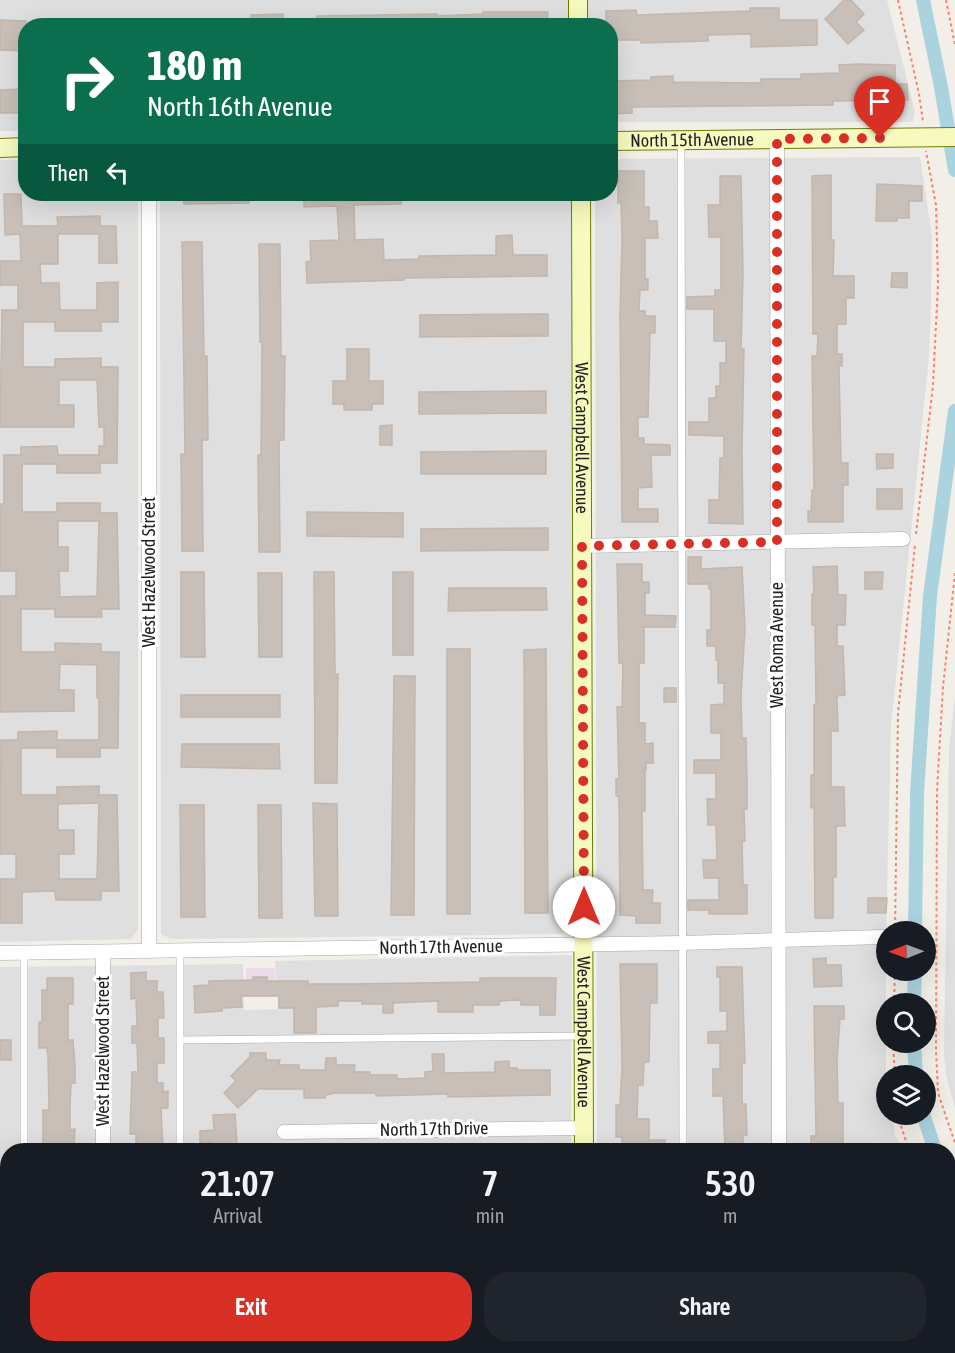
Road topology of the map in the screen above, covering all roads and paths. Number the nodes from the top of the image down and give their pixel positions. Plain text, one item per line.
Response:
1 (578, 0) edge
2 (898, 0) edge
3 (946, 0) edge
4 (579, 18) edge
5 (955, 45) edge
6 (922, 119) dead end
7 (955, 138) edge
8 (777, 139) junction
9 (681, 140) junction
10 (618, 141) edge
11 (18, 147) edge
12 (0, 148) edge
13 (149, 201) edge
14 (580, 201) edge
15 (903, 539) dead end
16 (777, 542) junction
17 (682, 544) junction
18 (582, 546) junction
19 (955, 573) edge
20 (876, 937) edge
21 (779, 940) junction
22 (683, 943) junction
23 (584, 945) junction
24 (149, 951) junction
25 (180, 951) junction
26 (103, 952) junction
27 (0, 953) edge
28 (24, 953) junction
29 (584, 1036) junction
30 (181, 1040) junction
31 (901, 1125) edge
32 (584, 1128) junction
33 (284, 1132) dead end
34 (24, 1143) edge
35 (103, 1143) edge
36 (180, 1143) edge
37 (584, 1143) edge
38 (683, 1143) edge
39 (779, 1143) edge
40 (907, 1143) edge
41 (955, 1143) edge

1 - 4 street
2 - 6 path
3 - 5 path
7 - 8 street, North 15th Avenue
8 - 9 street, North 15th Avenue
8 - 16 street, West Roma Avenue
9 - 10 street, North 15th Avenue
9 - 17 lane
11 - 12 street
13 - 24 street, West Hazelwood Street
14 - 18 street, West Campbell Avenue
15 - 16 street
16 - 17 street
16 - 21 street, West Roma Avenue
17 - 18 street
17 - 22 lane
18 - 23 street, West Campbell Avenue
19 - 41 path
20 - 21 street, North 17th Avenue
21 - 22 street, North 17th Avenue
21 - 39 street, West Roma Avenue
22 - 23 street, North 17th Avenue
22 - 38 lane
23 - 25 street, North 17th Avenue
23 - 29 street, West Campbell Avenue
24 - 25 street, North 17th Avenue
24 - 26 street, North 17th Avenue
25 - 30 lane
26 - 28 street, North 17th Avenue
26 - 35 street, West Hazelwood Street
27 - 28 street, North 17th Avenue
28 - 34 lane
29 - 30 lane
29 - 32 street, West Campbell Avenue
30 - 36 lane
31 - 40 path
32 - 33 street, North 17th Drive
32 - 37 street, West Campbell Avenue

